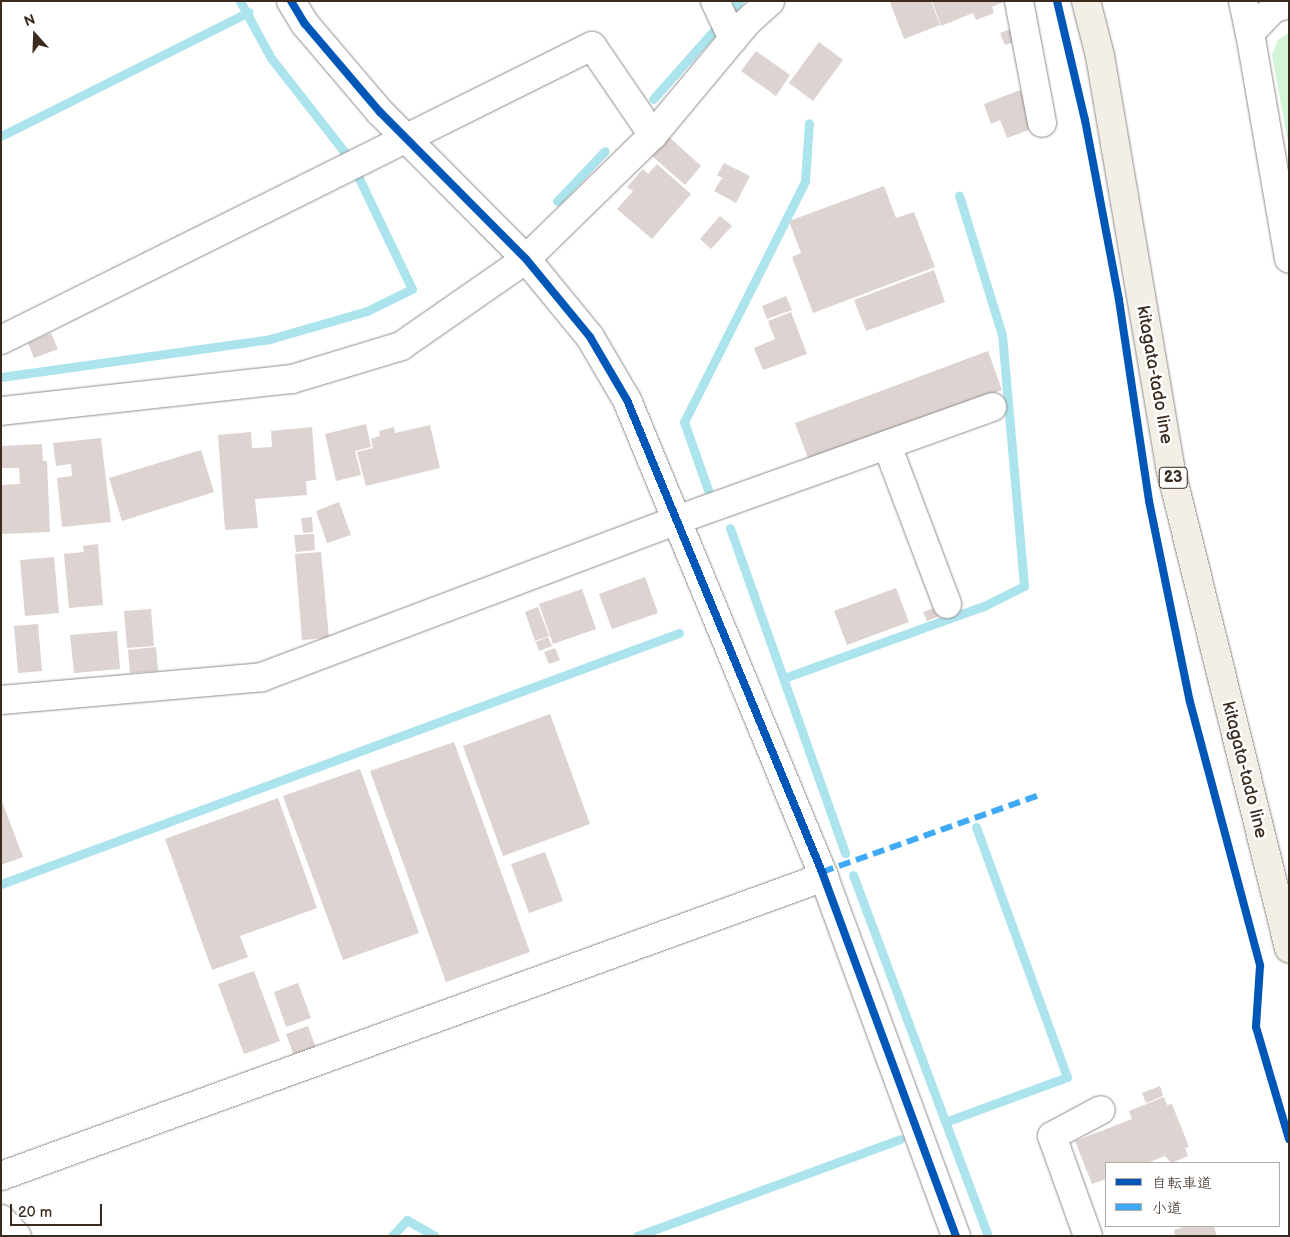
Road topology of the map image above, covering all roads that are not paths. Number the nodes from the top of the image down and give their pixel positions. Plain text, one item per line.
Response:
1 (292, 1) edge
2 (715, 1) edge
3 (770, 1) edge
4 (1018, 1) edge
5 (1086, 1) edge
6 (1243, 1) edge
7 (1289, 4) edge
8 (1250, 33) junction
9 (733, 38) junction
10 (1042, 123) dead end
11 (652, 136) junction
12 (405, 137) junction
13 (526, 259) junction
14 (1289, 259) edge
15 (1, 340) edge
16 (992, 407) dead end
17 (1, 411) edge
18 (887, 445) junction
19 (674, 522) junction
20 (947, 604) dead end
21 (1, 700) edge
22 (824, 877) junction
23 (1288, 949) edge
24 (1101, 1110) dead end
25 (1, 1176) edge
26 (1, 1219) edge
27 (17, 1236) edge
28 (956, 1236) edge
29 (1088, 1236) edge

1 - 12 street
2 - 9 street
3 - 9 street
4 - 10 street
5 - 23 main road, kitagata-tado line / 23
6 - 8 street
7 - 8 street
8 - 14 street
9 - 11 street
11 - 12 street
11 - 13 street
12 - 13 street
12 - 15 street
13 - 17 street
13 - 19 street
16 - 18 street
18 - 19 street
18 - 20 street
19 - 21 street
19 - 22 street
22 - 25 street
22 - 28 street
24 - 29 street
26 - 27 street

